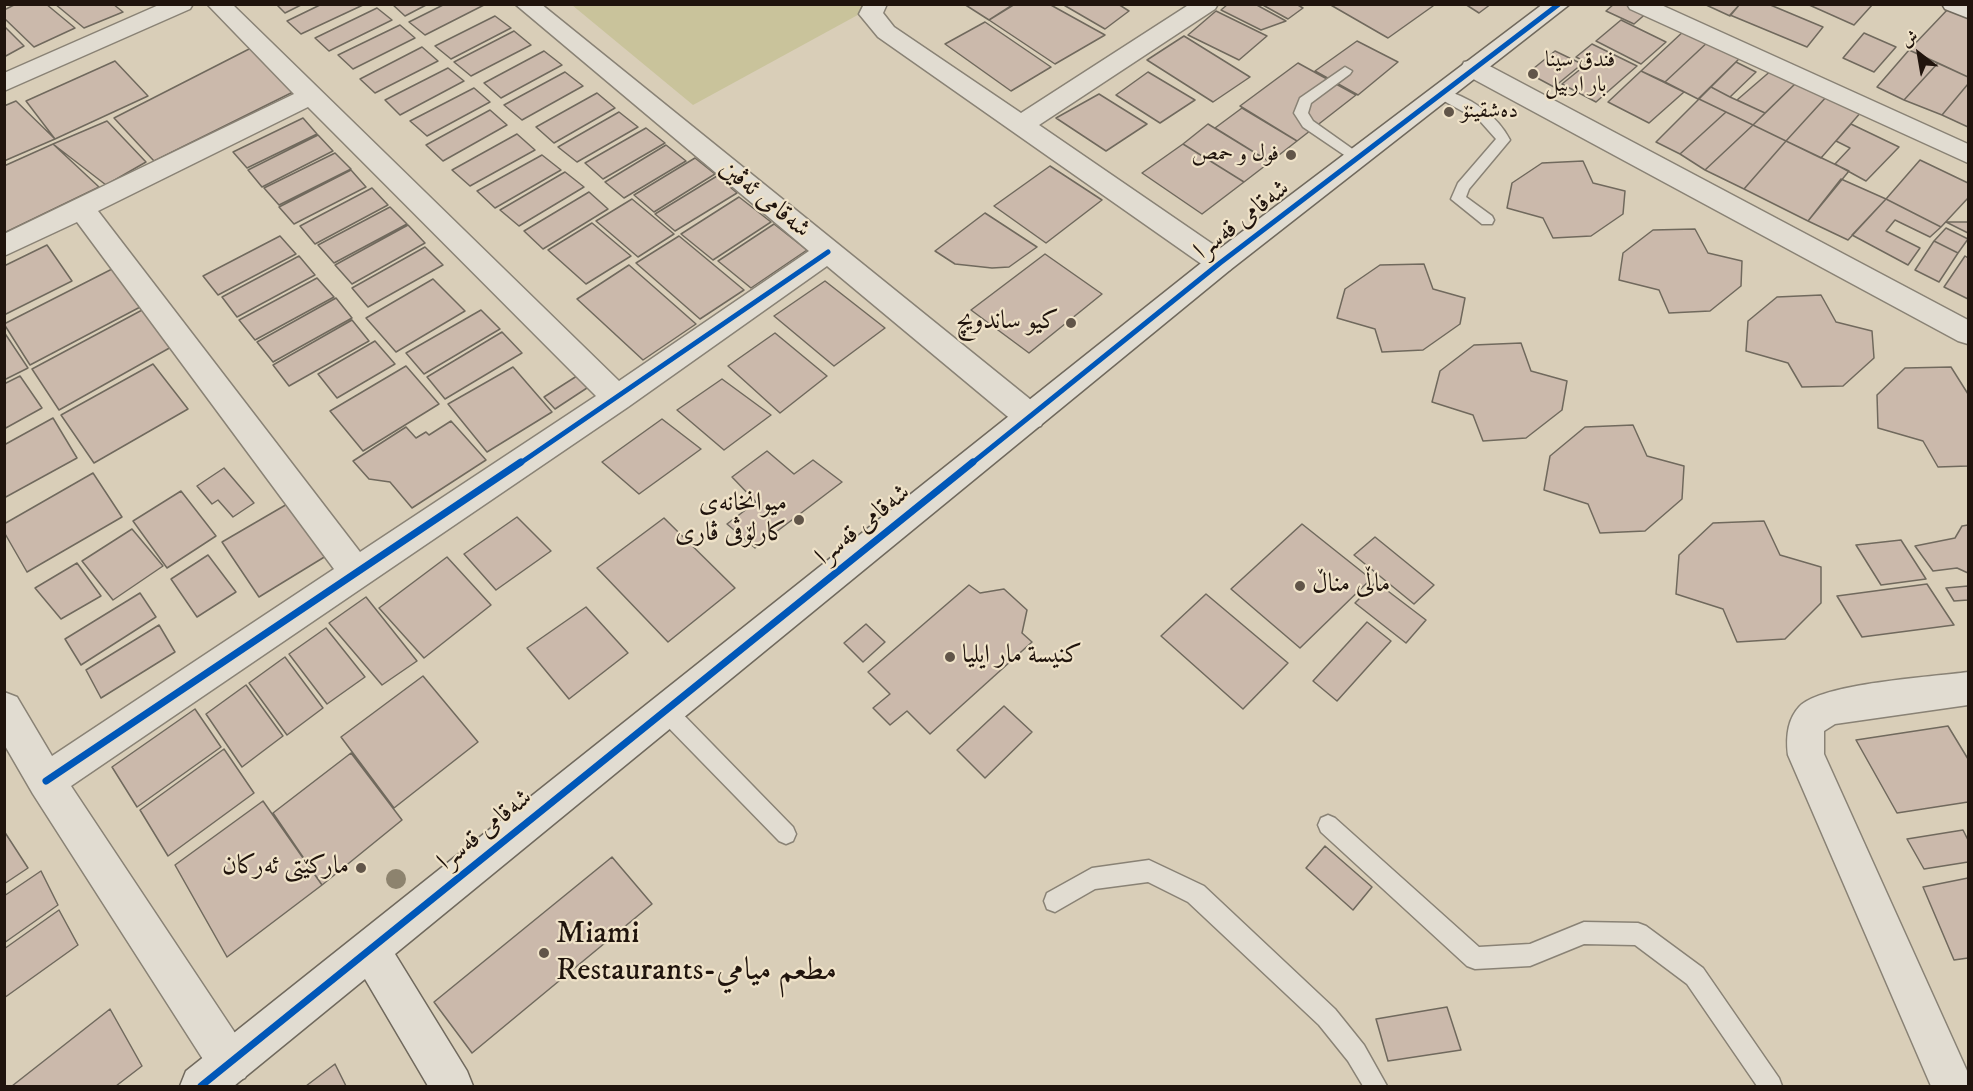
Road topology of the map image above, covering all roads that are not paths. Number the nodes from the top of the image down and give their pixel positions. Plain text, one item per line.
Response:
1 (182, 4) edge
2 (218, 4) edge
3 (526, 4) edge
4 (876, 4) edge
5 (1207, 4) edge
6 (1559, 4) edge
7 (1638, 4) edge
8 (1953, 4) edge
9 (1968, 11) edge
10 (1473, 68) junction
11 (1345, 71) dead end
12 (4, 83) edge
13 (1440, 93) junction
14 (310, 96) junction
15 (1021, 125) junction
16 (1968, 154) edge
17 (1356, 158) junction
18 (81, 208) junction
19 (1487, 220) dead end
20 (4, 246) edge
21 (828, 252) junction
22 (1220, 263) junction
23 (1968, 333) edge
24 (617, 398) junction
25 (1030, 417) junction
26 (356, 573) junction
27 (1968, 689) edge
28 (4, 709) edge
29 (666, 711) junction
30 (46, 781) junction
31 (1328, 825) dead end
32 (786, 834) dead end
33 (1055, 901) dead end
34 (370, 950) junction
35 (215, 1075) edge
36 (1948, 1083) edge
37 (452, 1086) edge
38 (1377, 1086) edge
39 (1771, 1086) edge

1 - 12 street
2 - 14 street
3 - 21 street, شەقامی ئەڤین
4 - 15 street
5 - 15 street
6 - 10 street, شەقامی قەسرا
7 - 16 street
8 - 9 street
10 - 13 street, شەقامی قەسرا
10 - 23 street
11 - 17 lane
13 - 17 street, شەقامی قەسرا
13 - 19 lane
14 - 18 street
14 - 24 street
15 - 22 street
17 - 22 street, شەقامی قەسرا
18 - 20 street
18 - 26 street
21 - 24 street
21 - 25 street, شەقامی ئەڤین
22 - 25 street, شەقامی قەسرا
24 - 26 street
25 - 29 street, شەقامی قەسرا
26 - 30 street
27 - 36 street
28 - 30 street
29 - 32 lane
29 - 34 street, شەقامی قەسرا
30 - 35 street
31 - 39 lane
33 - 38 lane
34 - 35 street, شەقامی قەسرا
34 - 37 street

